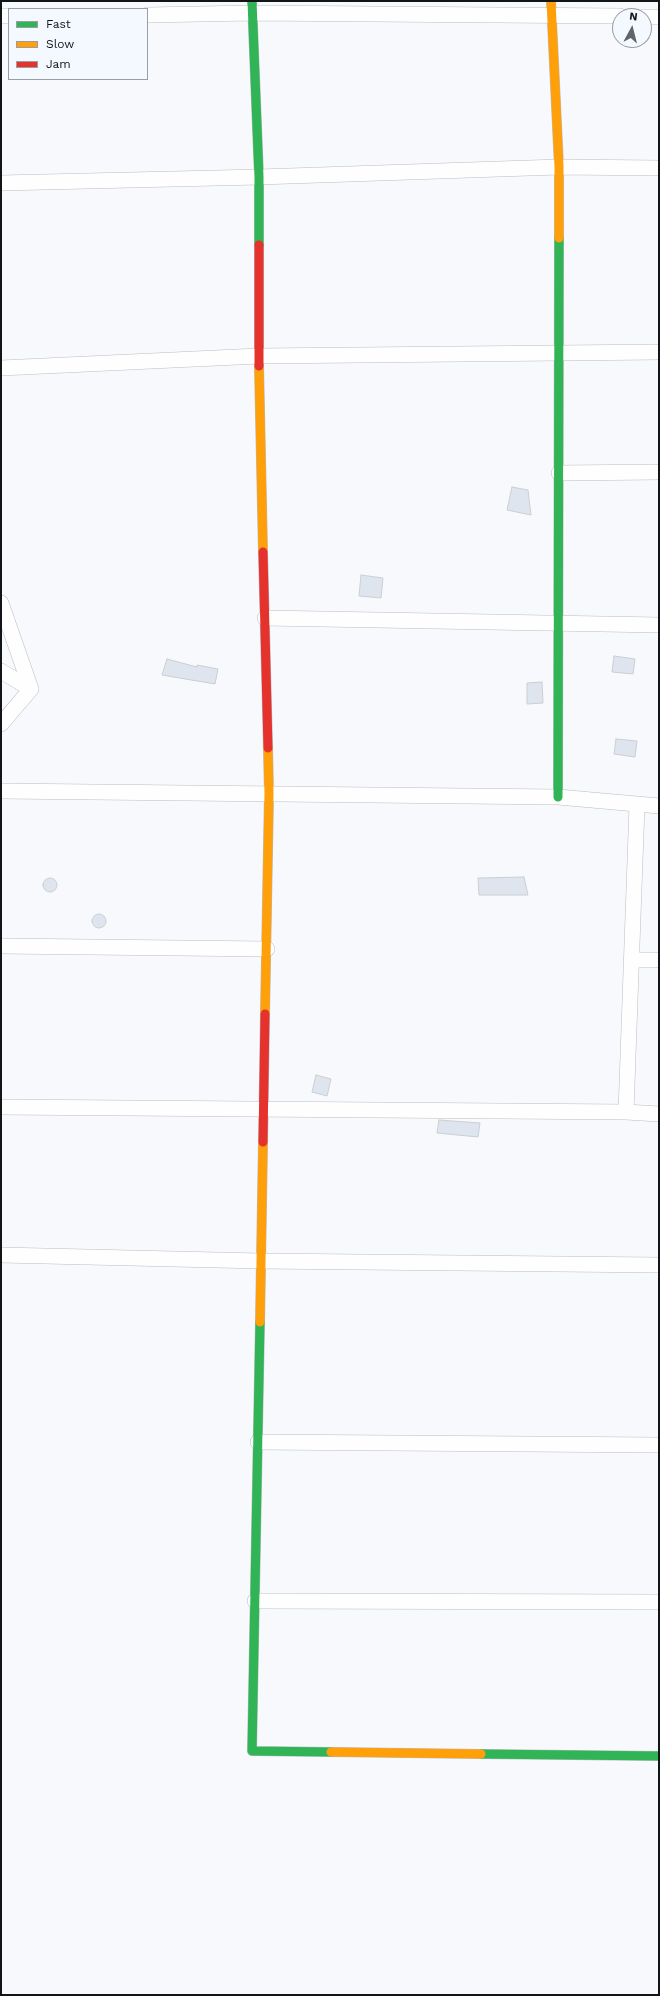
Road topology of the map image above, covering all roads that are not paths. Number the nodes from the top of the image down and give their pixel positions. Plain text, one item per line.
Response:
1 (252, 7) edge
2 (552, 8) edge
3 (148, 14) edge
4 (612, 15) edge
5 (559, 167) junction
6 (659, 168) edge
7 (260, 177) junction
8 (1, 183) edge
9 (559, 352) junction
10 (659, 352) edge
11 (260, 356) junction
12 (1, 368) edge
13 (659, 472) edge
14 (559, 473) junction
15 (1, 603) edge
16 (265, 618) junction
17 (557, 623) junction
18 (659, 625) edge
19 (1, 671) edge
20 (31, 689) junction
21 (1, 724) edge
22 (1, 791) edge
23 (269, 794) junction
24 (558, 797) junction
25 (637, 805) junction
26 (659, 806) edge
27 (1, 946) edge
28 (266, 949) junction
29 (631, 960) junction
30 (659, 960) edge
31 (1, 1107) edge
32 (264, 1109) junction
33 (626, 1112) junction
34 (659, 1114) edge
35 (1, 1256) edge
36 (261, 1261) junction
37 (659, 1265) edge
38 (258, 1442) junction
39 (659, 1445) edge
40 (255, 1601) junction
41 (659, 1602) edge
42 (659, 1756) edge

1 - 2 street
1 - 3 street
1 - 7 street
2 - 4 street
2 - 5 street
5 - 6 street
5 - 7 street
5 - 9 street
7 - 8 street
7 - 11 street
9 - 10 street
9 - 11 street
9 - 14 street
11 - 12 street
11 - 16 street
13 - 14 street
14 - 17 street
15 - 20 street
16 - 17 street
16 - 23 street
17 - 18 street
17 - 24 street
19 - 20 street
20 - 21 street
22 - 23 street
23 - 24 street
23 - 28 street
24 - 25 street
25 - 26 street
25 - 29 street
27 - 28 street
28 - 32 street
29 - 30 street
29 - 33 street
31 - 32 street
32 - 33 street
32 - 36 street
33 - 34 street
35 - 36 street
36 - 37 street
36 - 38 street
38 - 39 street
38 - 40 street
40 - 41 street
40 - 42 street

